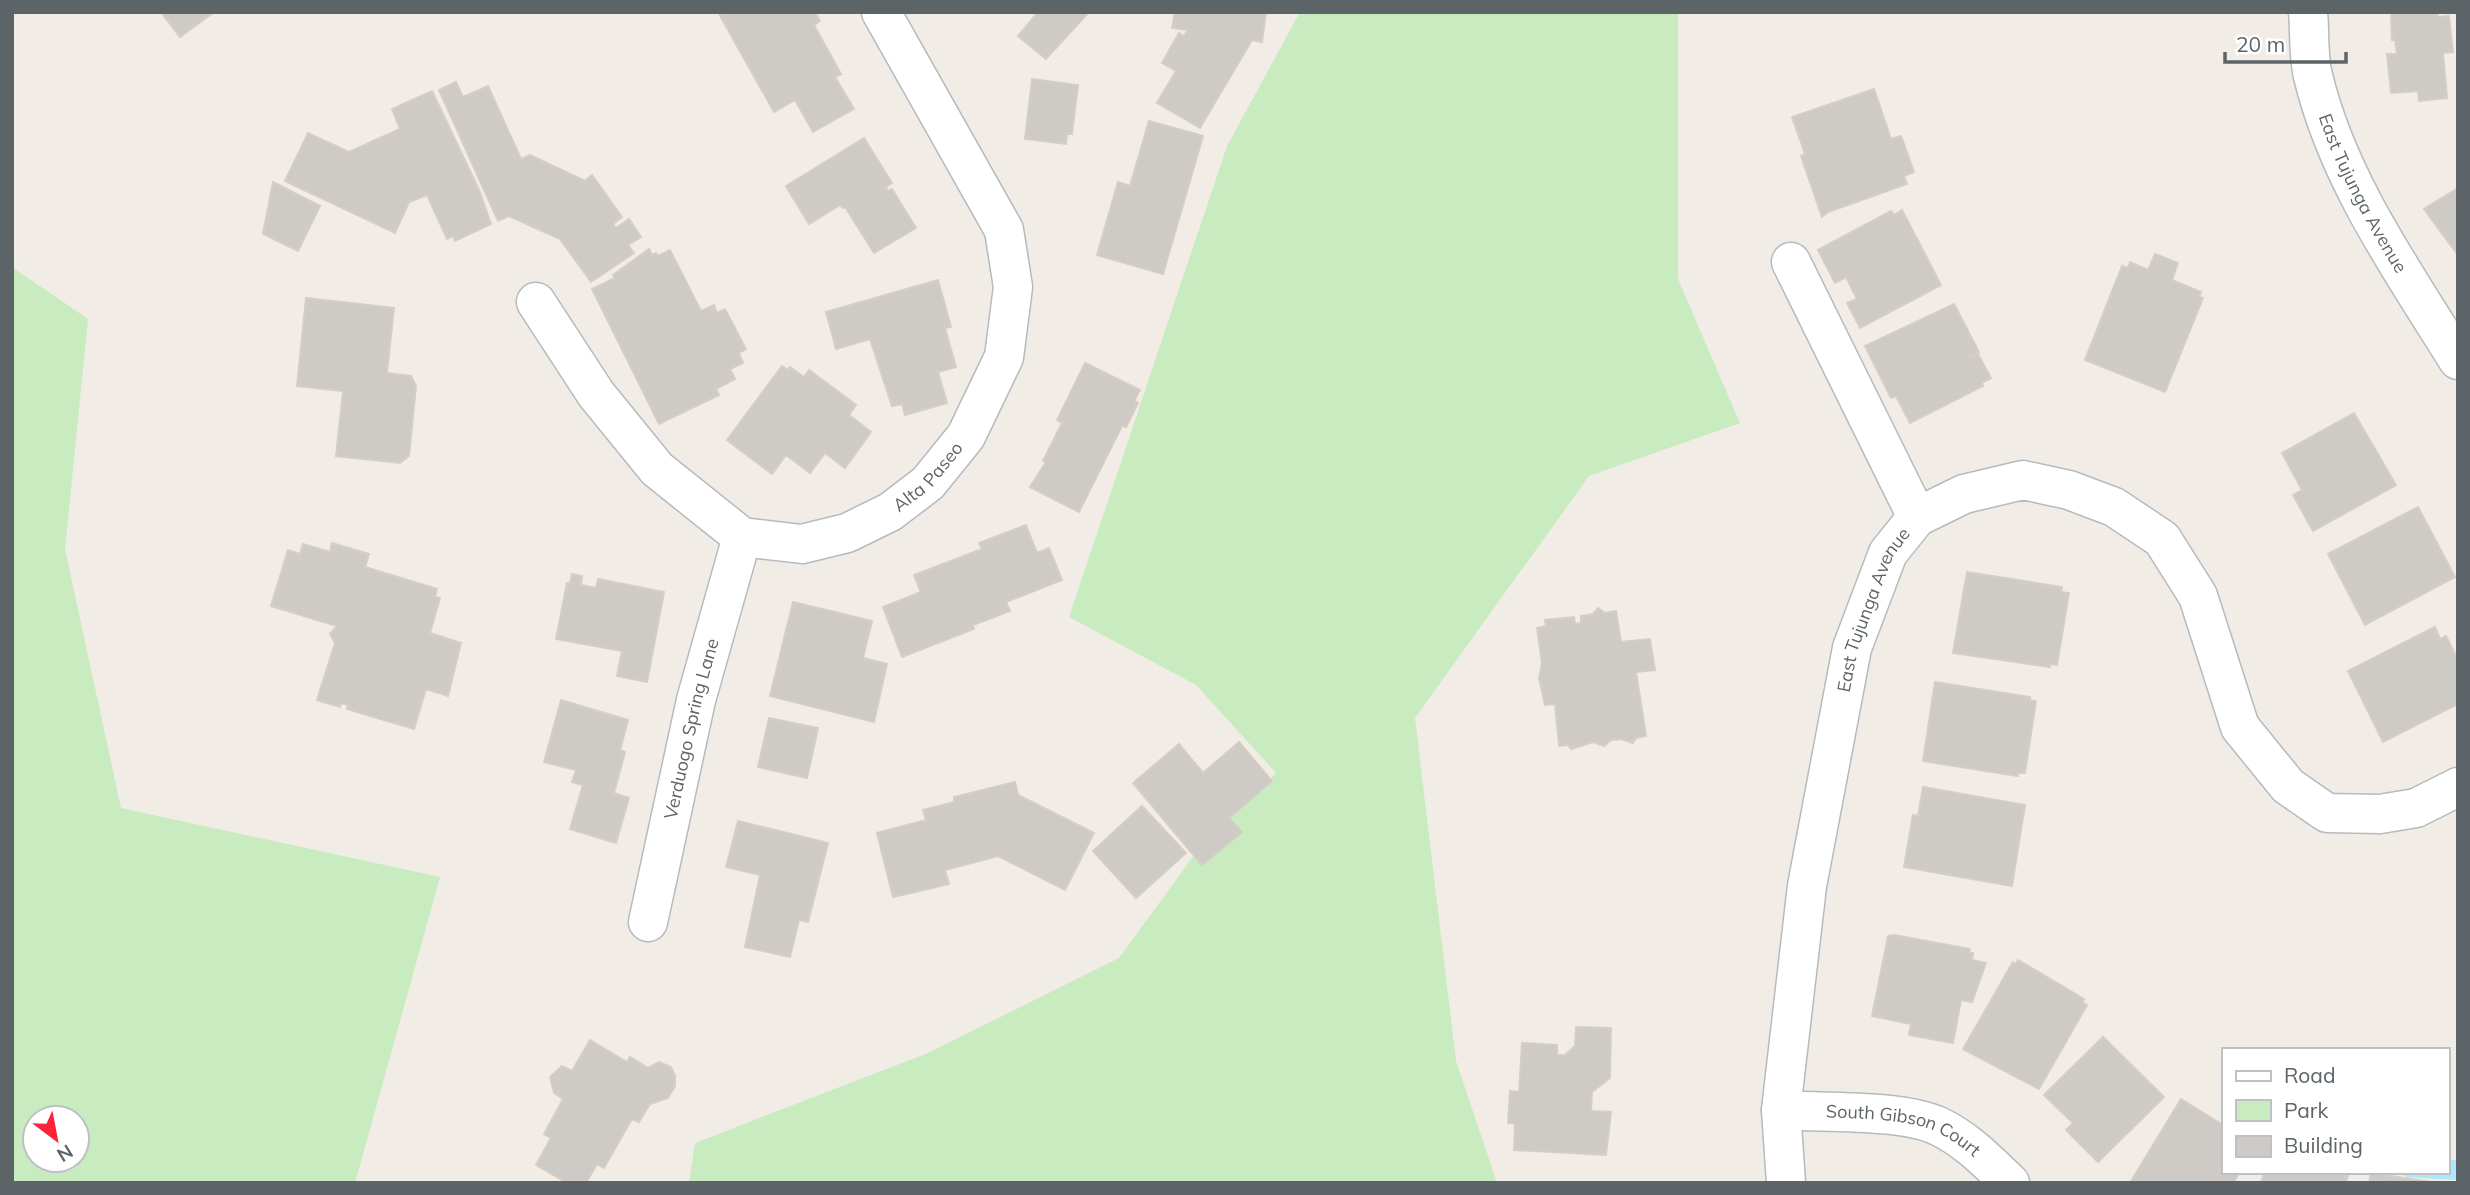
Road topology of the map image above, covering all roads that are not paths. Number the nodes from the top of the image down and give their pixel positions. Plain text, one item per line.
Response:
1 (881, 12) edge
2 (2308, 12) edge
3 (1790, 262) dead end
4 (536, 302) dead end
5 (2458, 360) edge
6 (1917, 517) junction
7 (742, 537) junction
8 (2458, 787) edge
9 (648, 922) dead end
10 (1781, 1110) junction
11 (1786, 1183) edge
12 (2010, 1183) edge

1 - 7 street, Alta Paseo
2 - 5 street, East Tujunga Avenue
3 - 6 street
4 - 7 street
6 - 8 street, East Tujunga Avenue
6 - 10 street, East Tujunga Avenue
7 - 9 street, Verduogo Spring Lane
10 - 11 street, East Tujunga Avenue
10 - 12 street, South Gibson Court

